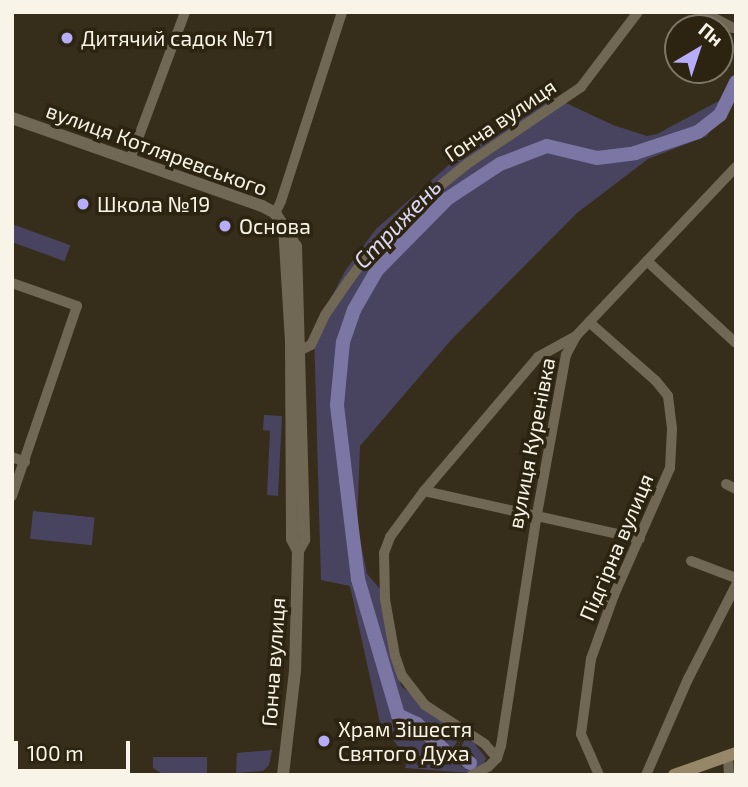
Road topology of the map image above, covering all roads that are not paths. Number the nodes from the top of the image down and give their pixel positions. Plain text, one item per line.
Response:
1 (185, 12) edge
2 (342, 12) edge
3 (638, 12) edge
4 (12, 118) edge
5 (130, 160) junction
6 (736, 167) edge
7 (275, 213) junction
8 (284, 225) junction
9 (647, 261) junction
10 (12, 283) edge
11 (589, 322) junction
12 (576, 336) junction
13 (736, 343) edge
14 (301, 350) junction
15 (12, 457) edge
16 (25, 462) junction
17 (424, 491) junction
18 (12, 496) edge
19 (537, 514) junction
20 (640, 538) junction
21 (298, 551) junction
22 (691, 561) dead end
23 (736, 578) edge
24 (736, 584) edge
25 (732, 755) edge
26 (497, 758) junction
27 (283, 775) edge
28 (472, 775) edge
29 (599, 775) edge
30 (646, 775) edge
31 (674, 775) edge
32 (729, 775) edge

1 - 5 street
2 - 7 street
3 - 14 street, Гонча вулиця
4 - 5 street, вулиця Котляревського
5 - 7 street, вулиця Котляревського
6 - 9 street, вулиця Куренівка
7 - 8 street, вулиця Котляревського
8 - 14 street, Гонча вулиця
8 - 21 street, Гонча вулиця
9 - 11 street, вулиця Куренівка
9 - 13 street
10 - 16 street
11 - 12 street, вулиця Куренівка
11 - 20 street, Підгірна вулиця
12 - 17 street
12 - 19 street, вулиця Куренівка
14 - 21 street, Гонча вулиця
15 - 16 street
16 - 18 street
17 - 19 street
17 - 26 street
19 - 20 street
19 - 26 street, вулиця Куренівка
20 - 29 street, Підгірна вулиця
21 - 27 street, Гонча вулиця
22 - 23 street
24 - 30 street
25 - 31 main road
25 - 32 street
26 - 28 street

